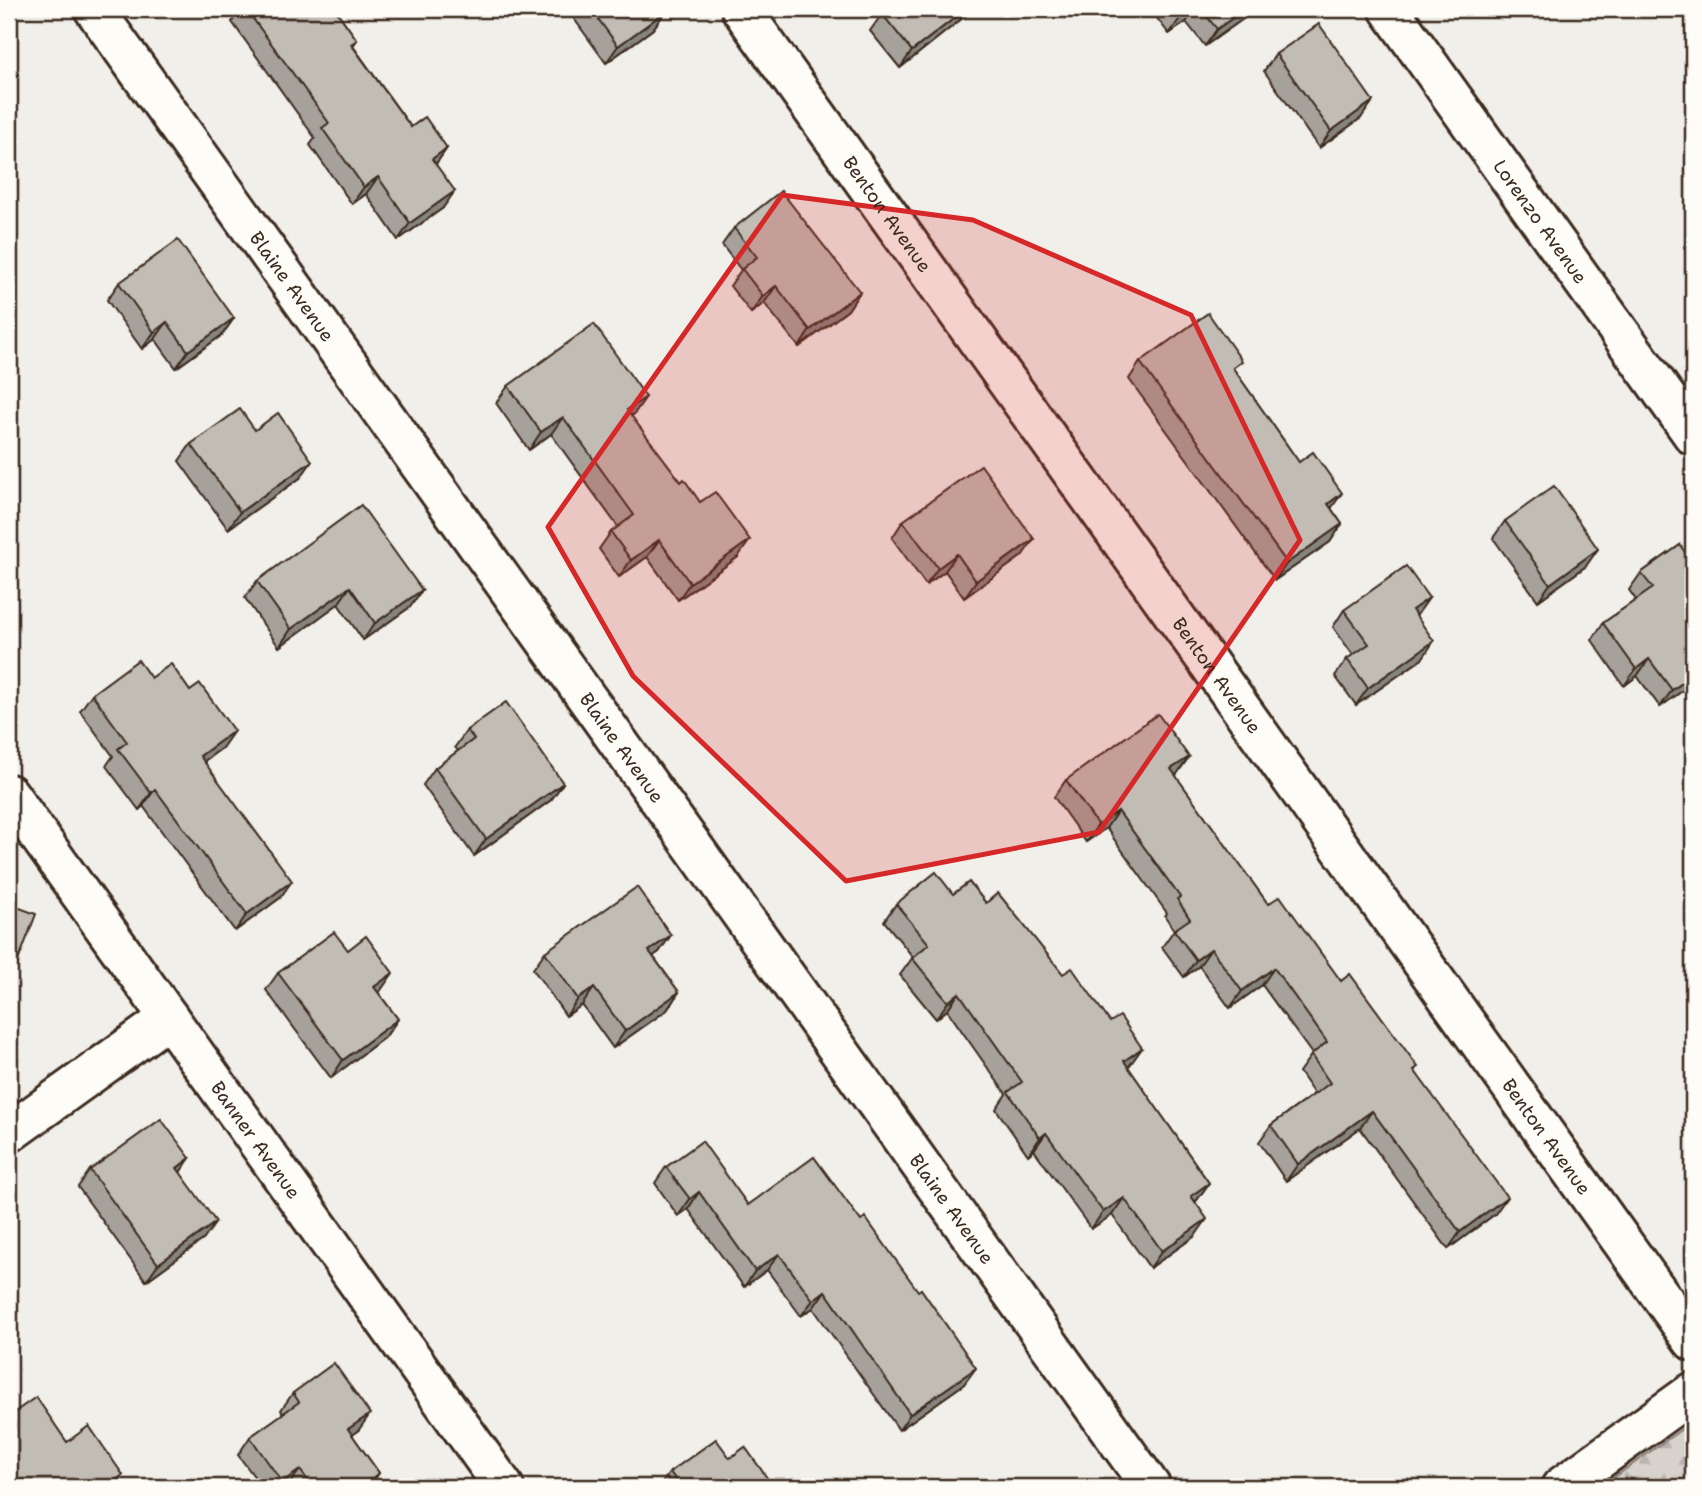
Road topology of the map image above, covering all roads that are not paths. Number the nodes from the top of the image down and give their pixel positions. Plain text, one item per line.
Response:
1 (94, 9) edge
2 (741, 9) edge
3 (1389, 9) edge
4 (1693, 433) edge
5 (9, 794) edge
6 (169, 1018) junction
7 (9, 1133) edge
8 (1693, 1341) edge
9 (1693, 1392) edge
10 (504, 1487) edge
11 (1151, 1487) edge
12 (1560, 1487) edge

1 - 11 street, Blaine Avenue
2 - 8 street, Benton Avenue
3 - 4 street, Lorenzo Avenue
5 - 6 street, Banner Avenue
6 - 7 street
6 - 10 street, Banner Avenue
9 - 12 street

